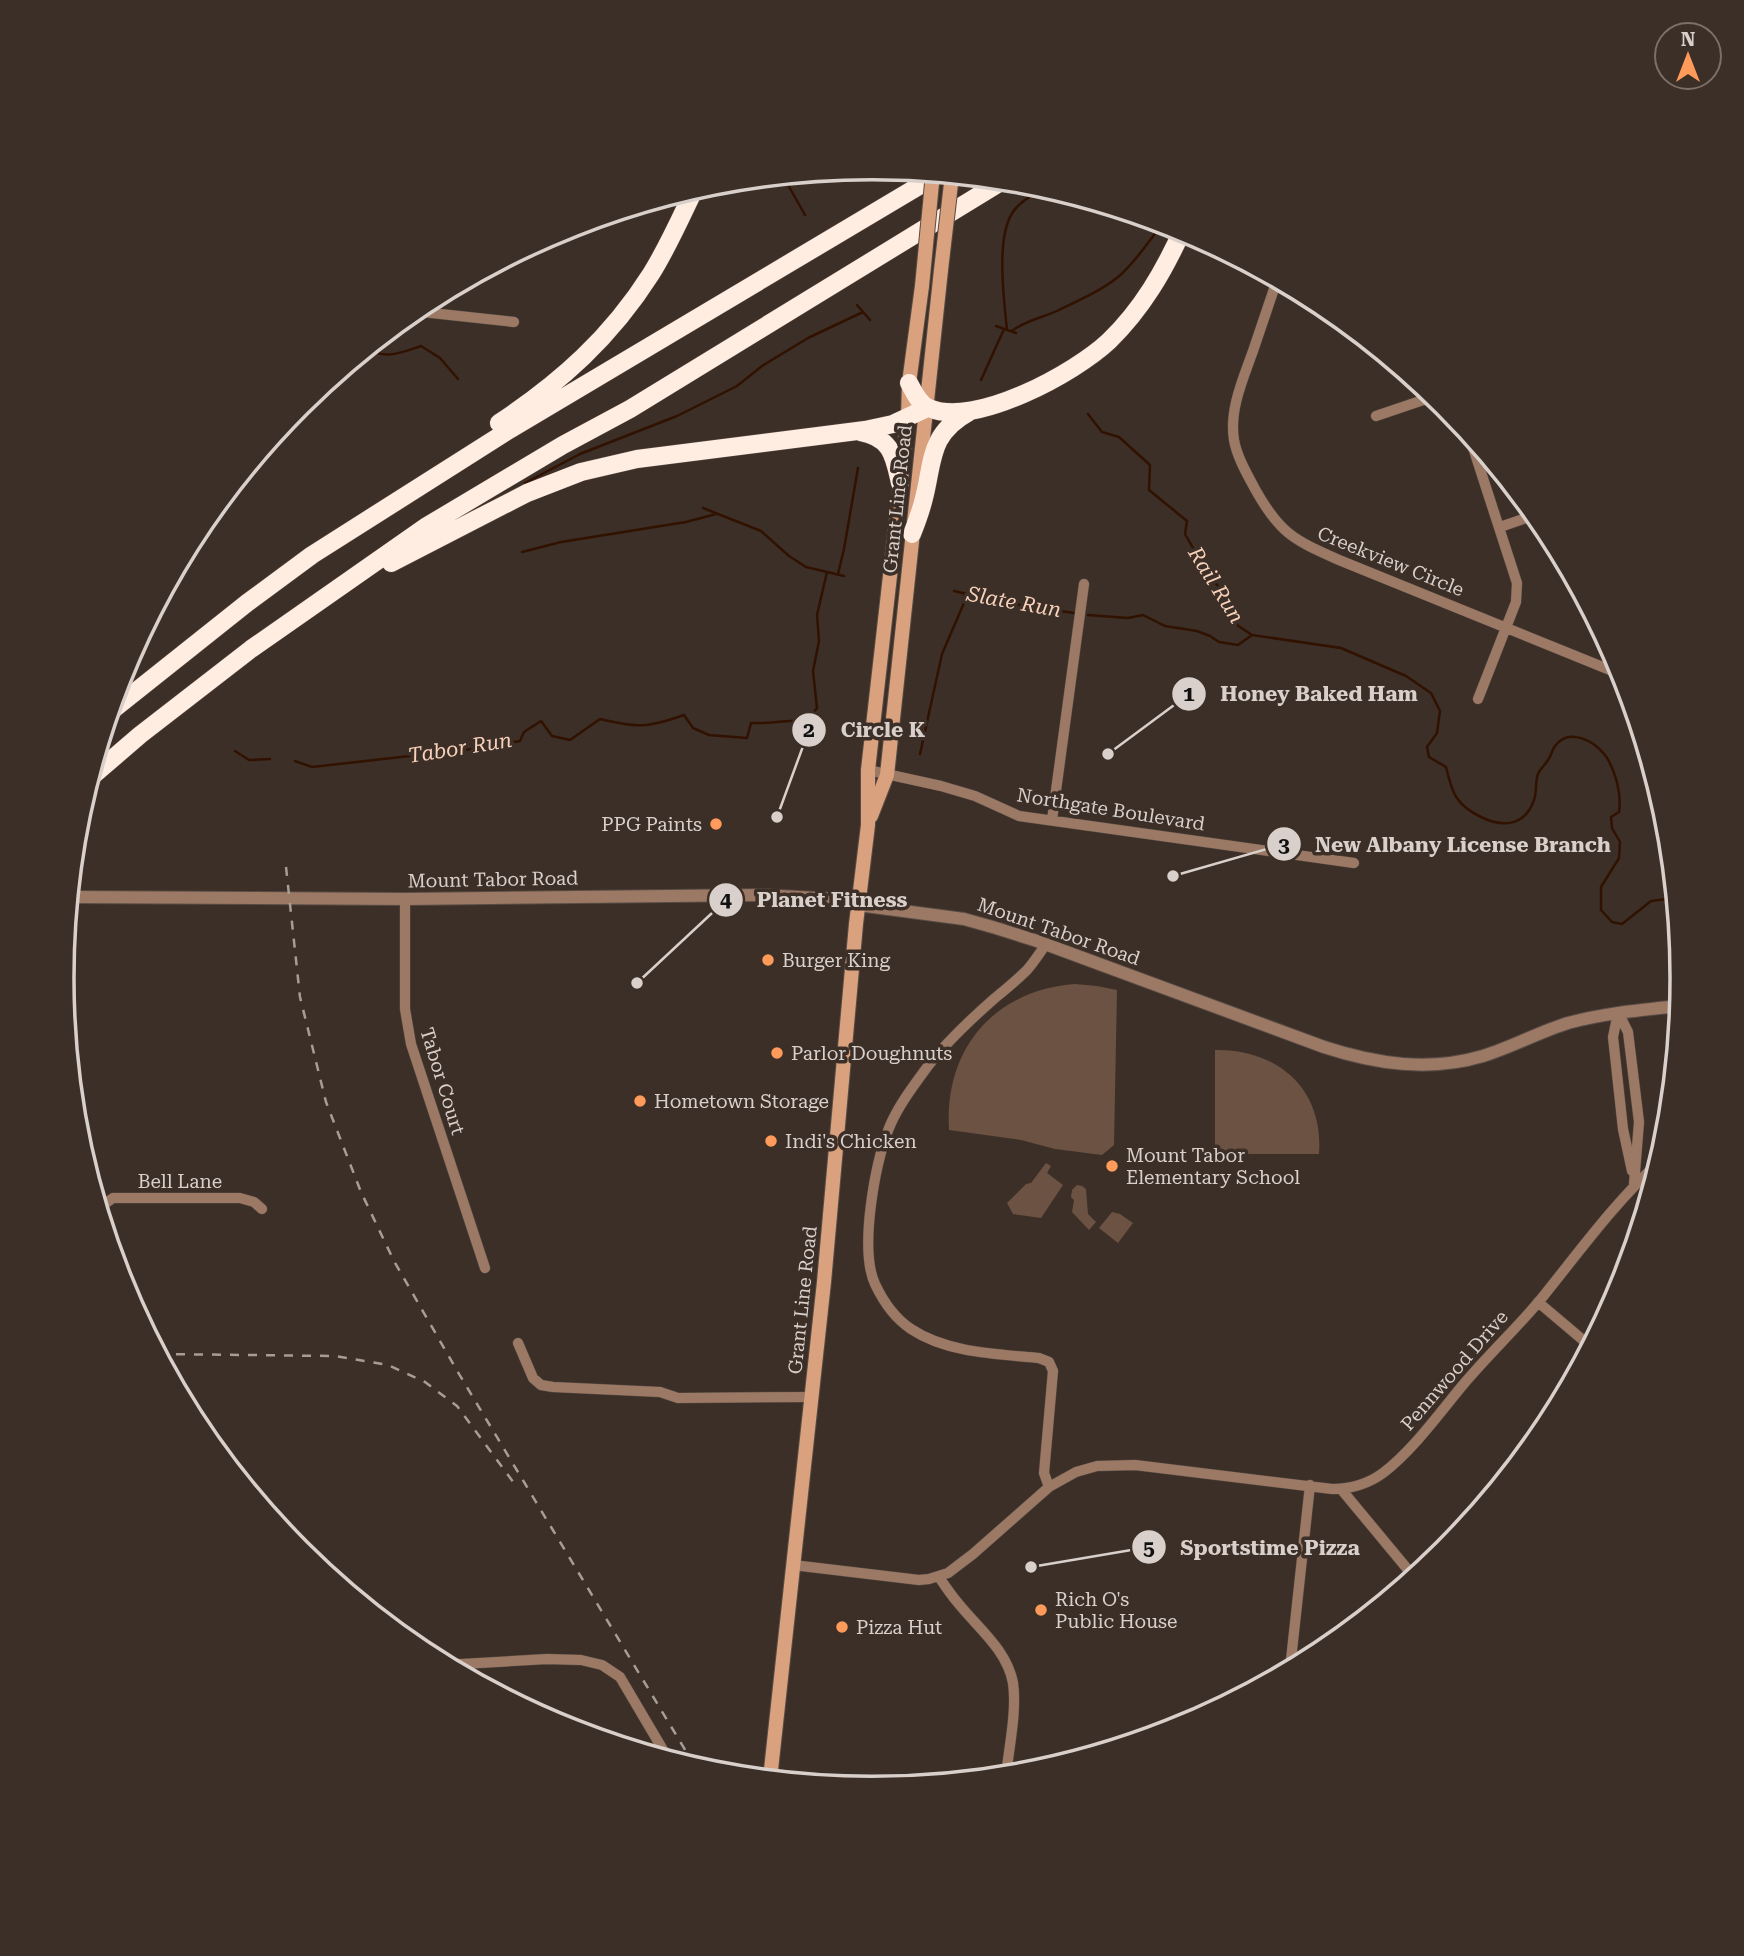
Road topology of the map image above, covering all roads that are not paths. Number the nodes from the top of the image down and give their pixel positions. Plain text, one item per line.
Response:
1 (927, 181) edge
2 (932, 182) edge
3 (951, 184) edge
4 (990, 188) edge
5 (688, 202) edge
6 (1178, 240) edge
7 (1274, 288) edge
8 (430, 313) edge
9 (514, 322) dead end
10 (909, 383) junction
11 (1423, 400) edge
12 (927, 408) junction
13 (970, 412) junction
14 (1376, 416) dead end
15 (908, 417) junction
16 (846, 433) junction
17 (1477, 458) edge
18 (900, 483) junction
19 (377, 514) junction
20 (1525, 519) edge
21 (1500, 527) junction
22 (912, 534) junction
23 (1084, 584) dead end
24 (314, 604) junction
25 (1505, 627) junction
26 (1608, 667) edge
27 (1478, 699) dead end
28 (123, 702) edge
29 (102, 768) edge
30 (867, 770) junction
31 (887, 775) junction
32 (1052, 820) junction
33 (868, 825) junction
34 (1354, 863) dead end
35 (78, 897) edge
36 (405, 899) junction
37 (858, 905) junction
38 (1046, 944) junction
39 (1669, 1007) edge
40 (1618, 1012) junction
41 (1646, 1174) edge
42 (1634, 1184) junction
43 (106, 1203) edge
44 (261, 1209) dead end
45 (485, 1268) dead end
46 (1538, 1302) junction
47 (1583, 1340) edge
48 (518, 1343) dead end
49 (812, 1397) junction
50 (1310, 1485) junction
51 (1049, 1486) junction
52 (1341, 1489) junction
53 (793, 1565) junction
54 (1408, 1569) edge
55 (939, 1577) junction
56 (1291, 1657) edge
57 (463, 1664) edge
58 (662, 1748) edge
59 (1007, 1765) edge
60 (771, 1770) edge

1 - 19 highway
2 - 10 main road, Grant Line Road, bridge
3 - 12 main road, Grant Line Road, bridge
4 - 24 highway
5 - 19 highway
6 - 13 highway
7 - 25 street, Creekview Circle
8 - 9 street
10 - 12 highway
10 - 15 main road, Grant Line Road
11 - 14 street
12 - 13 highway
12 - 15 highway
12 - 22 main road, Grant Line Road
13 - 22 highway
15 - 16 highway
15 - 18 main road, Grant Line Road
16 - 18 highway
16 - 24 highway
17 - 21 street
18 - 30 main road, Grant Line Road
19 - 28 highway
20 - 21 street
21 - 25 street
22 - 31 main road, Grant Line Road
23 - 32 street
24 - 29 highway
25 - 26 street, Creekview Circle
25 - 27 street
30 - 31 street, Northgate Boulevard
30 - 33 main road, Grant Line Road
31 - 32 street, Northgate Boulevard
31 - 33 main road, Grant Line Road
32 - 34 street, Northgate Boulevard
33 - 37 main road, Grant Line Road
35 - 36 street, Mount Tabor Road
36 - 37 street, Mount Tabor Road
36 - 45 street, Tabor Court
37 - 38 street, Mount Tabor Road
37 - 49 main road, Grant Line Road
38 - 40 street, Mount Tabor Road
38 - 51 street
39 - 40 street, Mount Tabor Road
40 - 42 street
40 - 42 street
41 - 42 street, Pennwood Drive
42 - 46 street, Pennwood Drive
43 - 44 street, Bell Lane
46 - 47 street
46 - 52 street, Pennwood Drive
48 - 49 street
49 - 53 main road, Grant Line Road
50 - 51 street, Pennwood Drive
50 - 52 street, Pennwood Drive
50 - 56 street
51 - 55 street, Pennwood Drive
52 - 54 street
53 - 55 street
53 - 60 main road, Grant Line Road
55 - 59 street
57 - 58 street

